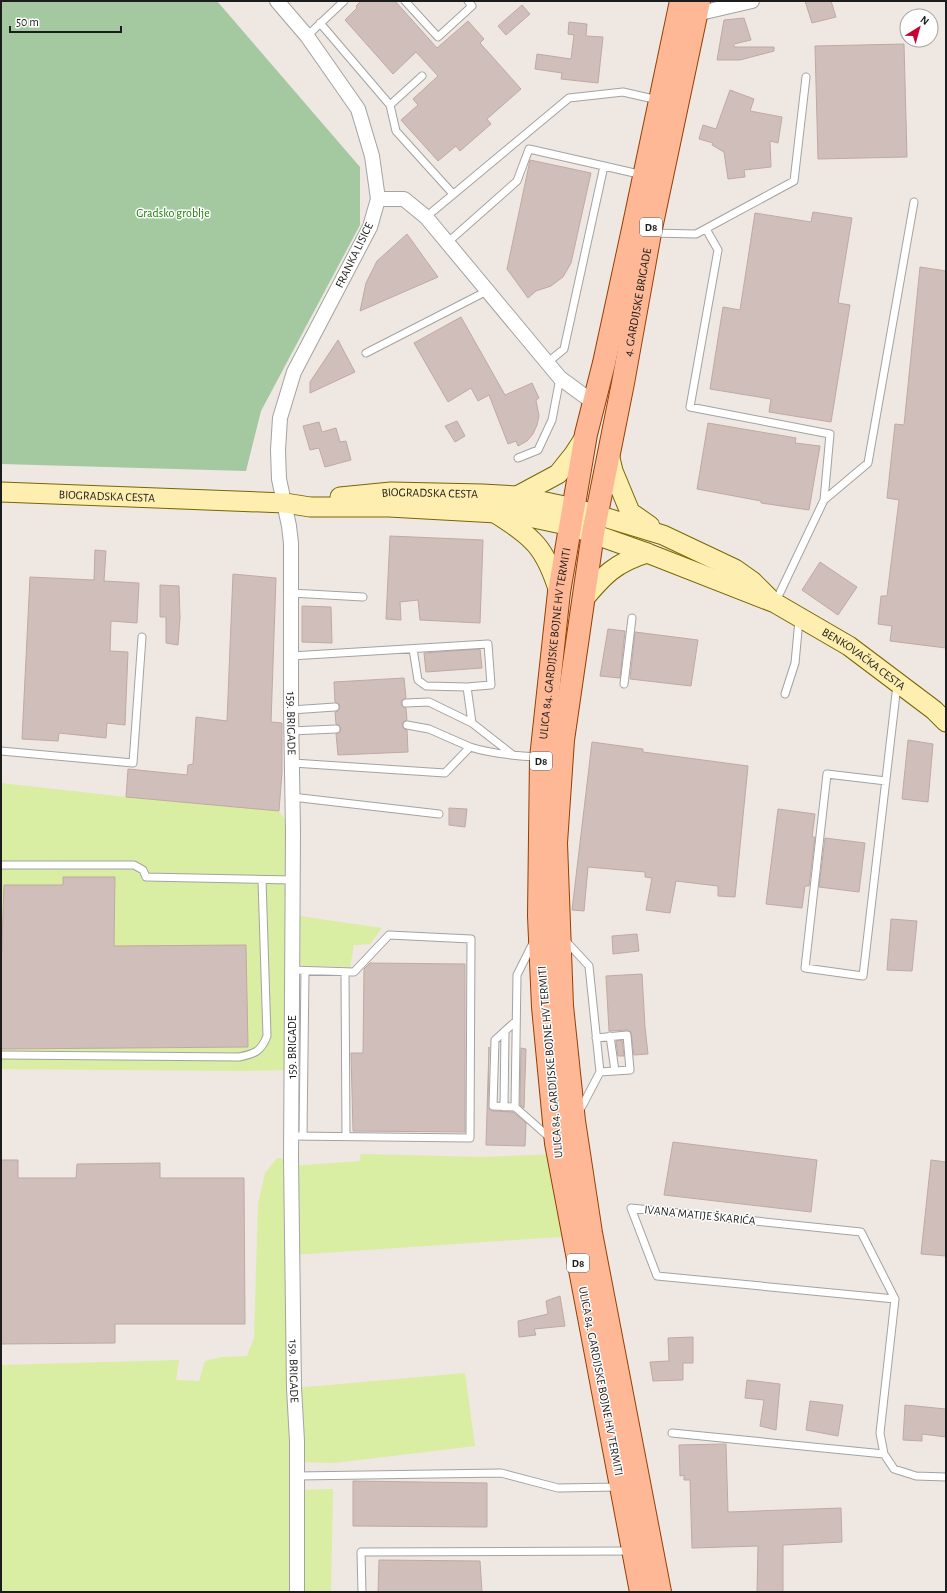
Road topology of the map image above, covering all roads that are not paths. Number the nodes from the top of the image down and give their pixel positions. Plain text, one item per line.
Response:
1 (277, 1) edge
2 (344, 1) edge
3 (405, 1) edge
4 (468, 1) edge
5 (752, 1) edge
6 (699, 6) edge
7 (320, 23) junction
8 (306, 36) junction
9 (422, 76) dead end
10 (806, 77) dead end
11 (660, 100) junction
12 (390, 105) junction
13 (604, 166) junction
14 (645, 175) junction
15 (453, 194) junction
16 (378, 199) junction
17 (914, 202) dead end
18 (426, 217) junction
19 (706, 229) junction
20 (650, 233) junction
21 (447, 243) junction
22 (487, 291) junction
23 (366, 353) dead end
24 (547, 363) junction
25 (560, 378) junction
26 (594, 403) junction
27 (586, 434) junction
28 (609, 454) junction
29 (518, 458) dead end
30 (1, 492) edge
31 (517, 496) junction
32 (824, 500) junction
33 (285, 503) junction
34 (494, 512) junction
35 (572, 517) junction
36 (595, 524) junction
37 (663, 534) junction
38 (647, 553) junction
39 (559, 592) junction
40 (291, 593) junction
41 (363, 597) dead end
42 (583, 600) junction
43 (775, 603) junction
44 (632, 618) dead end
45 (800, 618) junction
46 (142, 637) dead end
47 (413, 649) junction
48 (290, 656) junction
49 (898, 683) junction
50 (624, 684) dead end
51 (467, 687) junction
52 (785, 694) dead end
53 (406, 703) dead end
54 (335, 707) dead end
55 (290, 710) junction
56 (946, 722) edge
57 (472, 723) junction
58 (407, 725) dead end
59 (336, 729) dead end
60 (291, 731) junction
61 (470, 747) junction
62 (1, 751) edge
63 (513, 755) junction
64 (541, 758) junction
65 (293, 763) junction
66 (886, 781) junction
67 (292, 797) junction
68 (438, 814) dead end
69 (1, 865) edge
70 (262, 880) junction
71 (293, 880) junction
72 (549, 931) junction
73 (299, 971) junction
74 (345, 972) junction
75 (516, 1021) junction
76 (505, 1031) junction
77 (610, 1036) junction
78 (596, 1038) junction
79 (1, 1055) edge
80 (615, 1071) junction
81 (600, 1072) junction
82 (504, 1106) junction
83 (515, 1107) junction
84 (574, 1121) junction
85 (297, 1136) junction
86 (346, 1136) junction
87 (556, 1143) junction
88 (895, 1300) junction
89 (672, 1433) dead end
90 (884, 1454) junction
91 (297, 1476) junction
92 (946, 1478) edge
93 (622, 1487) junction
94 (634, 1551) junction
95 (297, 1592) edge
96 (362, 1592) edge
97 (641, 1592) edge
98 (660, 1592) edge

1 - 8 street, FRANKA LISICE
2 - 7 lane
3 - 4 lane
5 - 6 street
6 - 11 main road, 4. GARDIJSKE BRIGADE / D8
6 - 20 main road, 4. GARDIJSKE BRIGADE / D8
7 - 8 lane
7 - 12 lane
8 - 16 street, FRANKA LISICE
9 - 12 lane
10 - 19 lane
11 - 14 main road, 4. GARDIJSKE BRIGADE / D8
11 - 15 lane
12 - 15 lane
13 - 14 lane
13 - 21 lane
13 - 24 lane
14 - 26 main road, 4. GARDIJSKE BRIGADE / D8
15 - 18 lane
16 - 18 street
16 - 33 street, FRANKA LISICE
17 - 32 lane
18 - 21 street
19 - 20 lane
19 - 32 lane
20 - 28 main road, 4. GARDIJSKE BRIGADE / D8
21 - 22 street
22 - 23 lane
22 - 24 street
24 - 25 street
25 - 26 street
25 - 29 lane
26 - 27 main road, 4. GARDIJSKE BRIGADE / D8
27 - 31 main road
27 - 35 main road, 4. GARDIJSKE BRIGADE / D8
28 - 36 main road, 4. GARDIJSKE BRIGADE / D8
28 - 37 main road
30 - 33 main road, BIOGRADSKA CESTA
31 - 33 main road, BIOGRADSKA CESTA
31 - 35 main road, BIOGRADSKA CESTA
32 - 43 lane
33 - 34 main road, BIOGRADSKA CESTA
33 - 40 street, 159. BRIGADE
34 - 35 main road, BIOGRADSKA CESTA
34 - 39 main road
35 - 36 main road
35 - 39 main road, ULICA 84. GARDIJSKE BOJNE HV TERMITI / D8
36 - 37 main road, BENKOVAČKA CESTA
36 - 38 main road, BENKOVAČKA CESTA
36 - 42 main road, ULICA 84. GARDIJSKE BOJNE HV TERMITI / D8
37 - 43 main road, BENKOVAČKA CESTA
38 - 42 main road
38 - 43 main road, BENKOVAČKA CESTA
39 - 64 main road, ULICA 84. GARDIJSKE BOJNE HV TERMITI / D8
40 - 41 lane
40 - 48 street, 159. BRIGADE
42 - 72 main road, ULICA 84. GARDIJSKE BOJNE HV TERMITI / D8
43 - 45 main road, BENKOVAČKA CESTA
44 - 50 lane
45 - 49 main road, BENKOVAČKA CESTA
45 - 52 lane
46 - 62 lane
47 - 48 lane
47 - 51 lane
47 - 51 lane
48 - 55 street, 159. BRIGADE
49 - 56 main road, BENKOVAČKA CESTA
49 - 66 lane
51 - 57 lane
53 - 57 lane
54 - 55 lane
55 - 60 street, 159. BRIGADE
57 - 63 lane
58 - 61 lane
59 - 60 lane
60 - 65 street, 159. BRIGADE
61 - 63 lane
61 - 65 lane
63 - 64 lane
64 - 72 main road, ULICA 84. GARDIJSKE BOJNE HV TERMITI / D8
65 - 67 street, 159. BRIGADE
66 - 66 lane
67 - 68 lane
67 - 71 street, 159. BRIGADE
69 - 70 lane
70 - 71 lane
70 - 79 lane
71 - 73 street, 159. BRIGADE
72 - 75 lane
72 - 78 lane
72 - 84 main road, ULICA 84. GARDIJSKE BOJNE HV TERMITI / D8
72 - 87 main road, ULICA 84. GARDIJSKE BOJNE HV TERMITI / D8
73 - 74 lane
73 - 85 street, 159. BRIGADE
74 - 86 lane
74 - 86 lane
75 - 76 lane
75 - 83 lane
76 - 82 lane
76 - 82 lane
77 - 78 lane
77 - 80 lane
77 - 80 lane
78 - 81 lane
80 - 81 lane
81 - 84 lane
82 - 83 lane
83 - 87 lane
84 - 98 main road, ULICA 84. GARDIJSKE BOJNE HV TERMITI / D8
85 - 86 lane
85 - 91 street, 159. BRIGADE
87 - 93 main road, ULICA 84. GARDIJSKE BOJNE HV TERMITI / D8
88 - 88 lane, IVANA MATIJE ŠKARIĆA
88 - 90 lane
89 - 90 lane
90 - 92 lane
91 - 93 lane
91 - 95 street, 159. BRIGADE
93 - 94 main road, ULICA 84. GARDIJSKE BOJNE HV TERMITI / D8
94 - 96 lane
94 - 97 main road, ULICA 84. GARDIJSKE BOJNE HV TERMITI / D8

